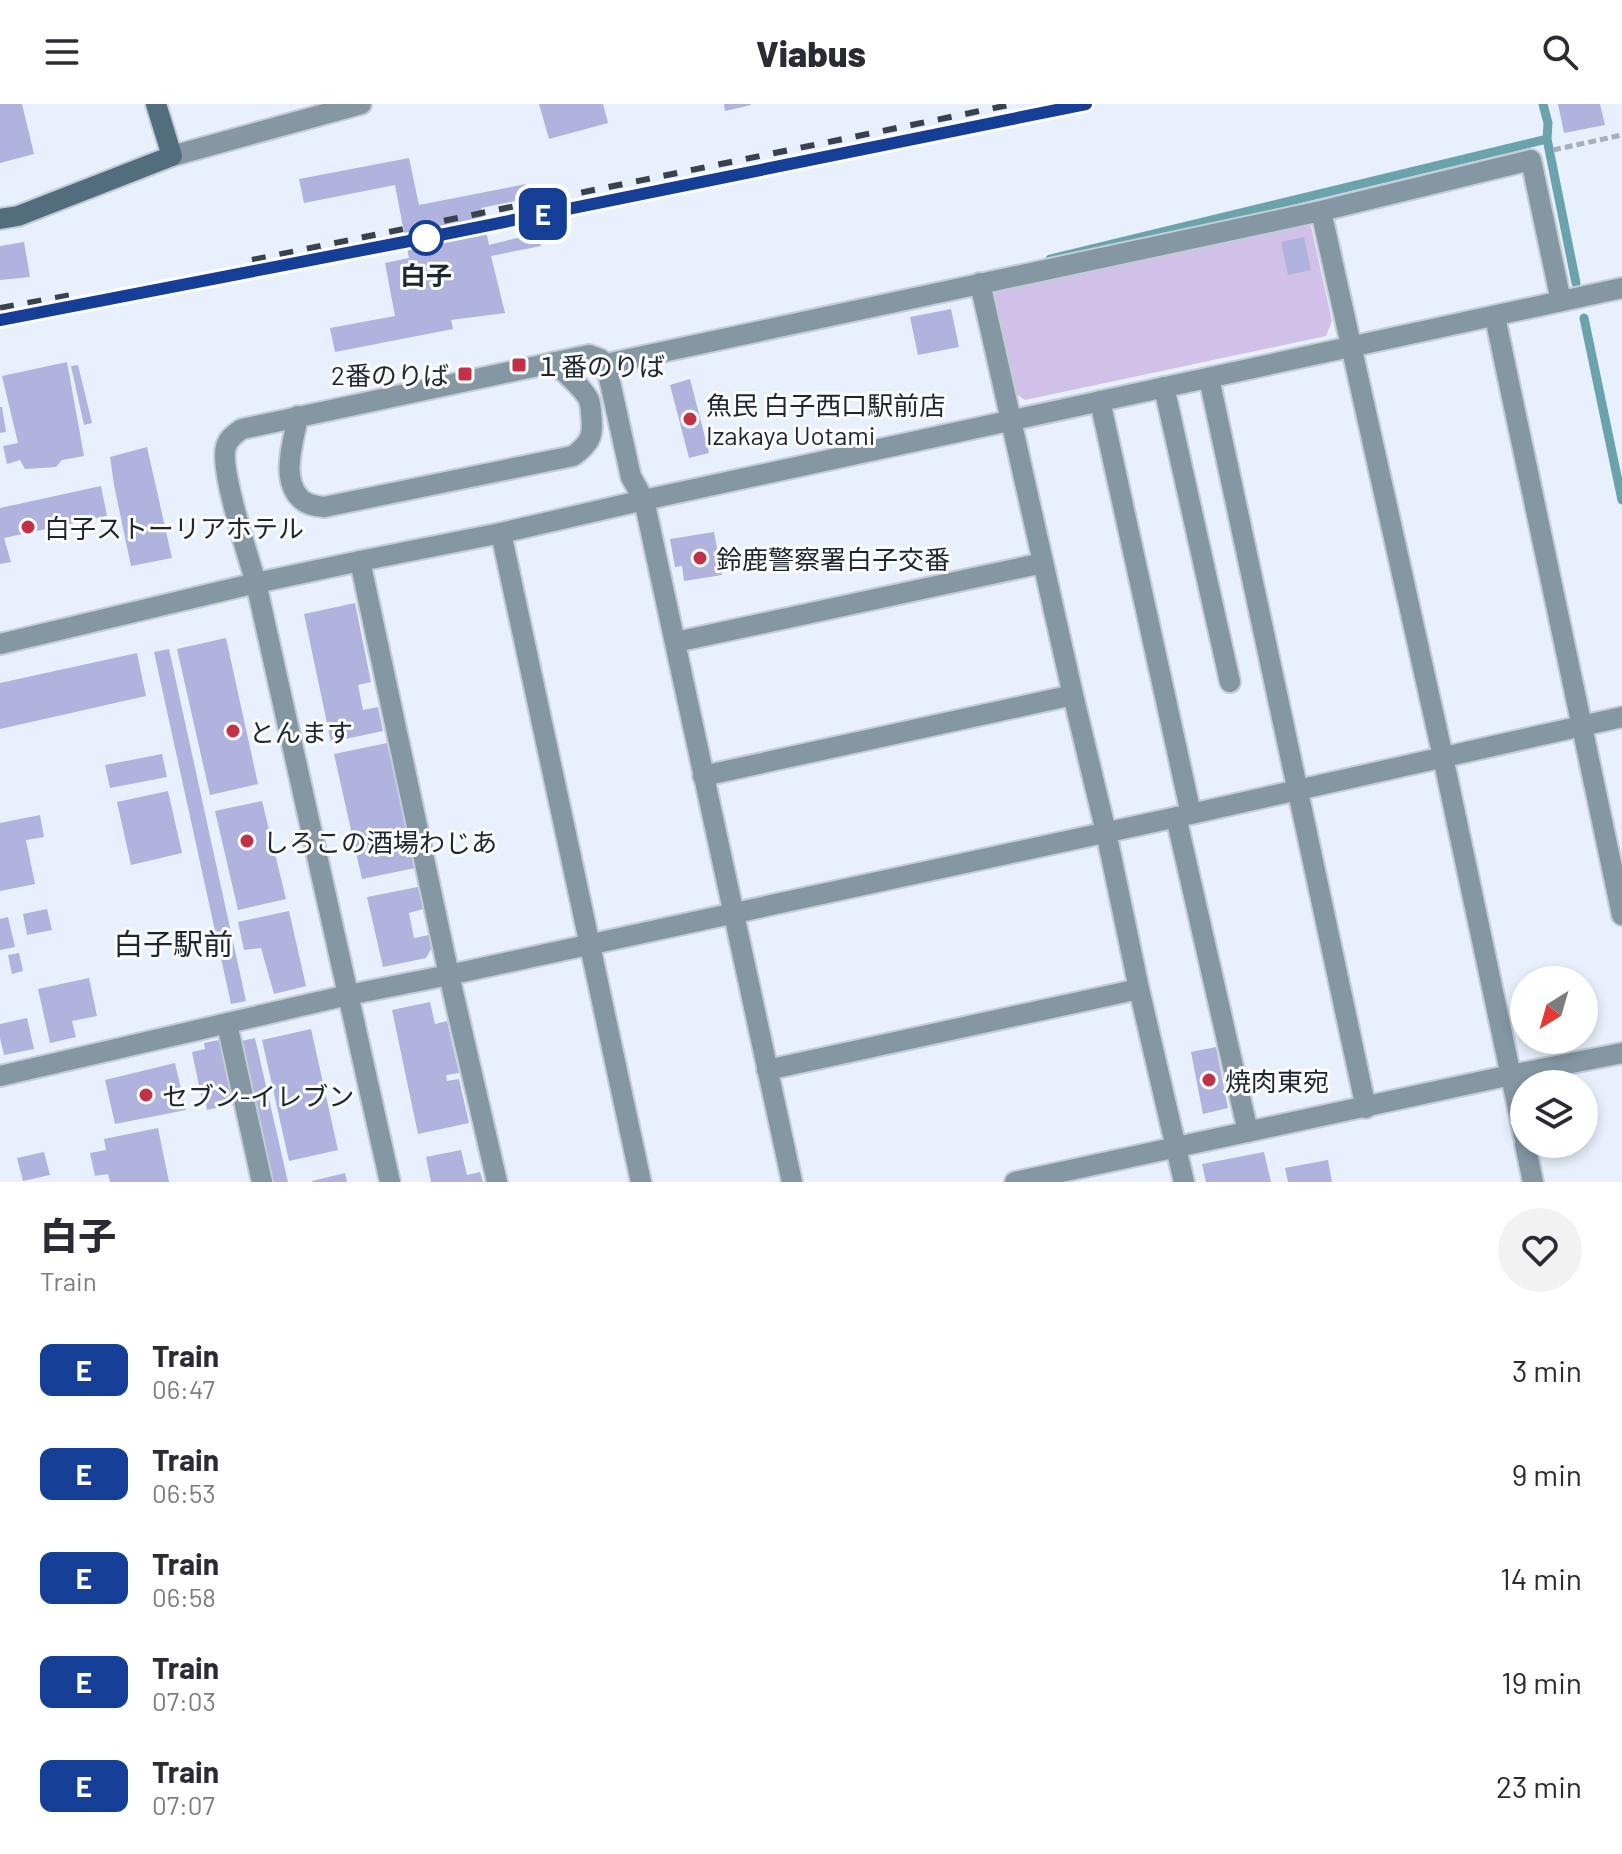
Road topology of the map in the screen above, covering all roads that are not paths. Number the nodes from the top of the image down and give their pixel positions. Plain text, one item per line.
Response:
1 (156, 104) edge
2 (361, 104) edge
3 (172, 156) junction
4 (1321, 211) junction
5 (0, 219) edge
6 (980, 283) junction
7 (1622, 288) edge
8 (1563, 301) junction
9 (1495, 317) junction
10 (1350, 347) junction
11 (554, 362) junction
12 (606, 364) junction
13 (1209, 378) junction
14 (1164, 387) junction
15 (1100, 401) junction
16 (298, 416) junction
17 (1011, 420) junction
18 (644, 500) junction
19 (501, 533) junction
20 (360, 561) junction
21 (1043, 563) junction
22 (256, 583) junction
23 (676, 642) junction
24 (0, 644) edge
25 (1230, 682) dead end
26 (1073, 695) junction
27 (1622, 717) edge
28 (1582, 726) junction
29 (1443, 757) junction
30 (703, 776) junction
31 (1297, 790) junction
32 (1183, 815) junction
33 (1106, 832) junction
34 (732, 912) junction
35 (1622, 915) edge
36 (589, 944) junction
37 (449, 975) junction
38 (1139, 989) junction
39 (348, 995) junction
40 (227, 1024) junction
41 (1622, 1053) edge
42 (767, 1070) junction
43 (1510, 1070) edge
44 (1536, 1070) edge
45 (1510, 1075) edge
46 (0, 1076) edge
47 (1366, 1108) junction
48 (1248, 1132) junction
49 (1176, 1147) junction
50 (1528, 1158) edge
51 (262, 1182) edge
52 (390, 1182) edge
53 (497, 1182) edge
54 (641, 1182) edge
55 (792, 1182) edge
56 (1015, 1182) edge
57 (1184, 1182) edge
58 (1533, 1182) edge

1 - 3 main road
2 - 3 street
3 - 5 main road
4 - 6 street
4 - 8 street
4 - 10 street
6 - 12 street
6 - 17 street
7 - 8 street
8 - 9 street
9 - 10 street
9 - 28 street
10 - 13 street
10 - 29 street
11 - 12 street
11 - 16 street
11 - 16 street
12 - 18 street
13 - 14 street
13 - 31 street
14 - 15 street
14 - 25 street
15 - 17 street
15 - 32 street
16 - 22 street
17 - 18 street
17 - 21 street
18 - 19 street
18 - 23 street
19 - 20 street
19 - 36 street
20 - 22 street
20 - 37 street
21 - 23 street
21 - 26 street
22 - 24 street
22 - 39 street
23 - 30 street
26 - 30 street
26 - 33 street
27 - 28 street
28 - 29 street
28 - 35 street
29 - 31 street
29 - 43 street
30 - 34 street
31 - 32 street
31 - 47 street
32 - 33 street
32 - 48 street
33 - 34 street
33 - 38 street
34 - 36 street
34 - 42 street
36 - 37 street
36 - 54 street
37 - 39 street
37 - 53 street
38 - 42 street
38 - 49 street
39 - 40 street
39 - 52 street
40 - 46 street
40 - 51 street
41 - 44 street
42 - 55 street
45 - 47 street
47 - 48 street
48 - 49 street
49 - 56 street
49 - 57 street
50 - 58 street

